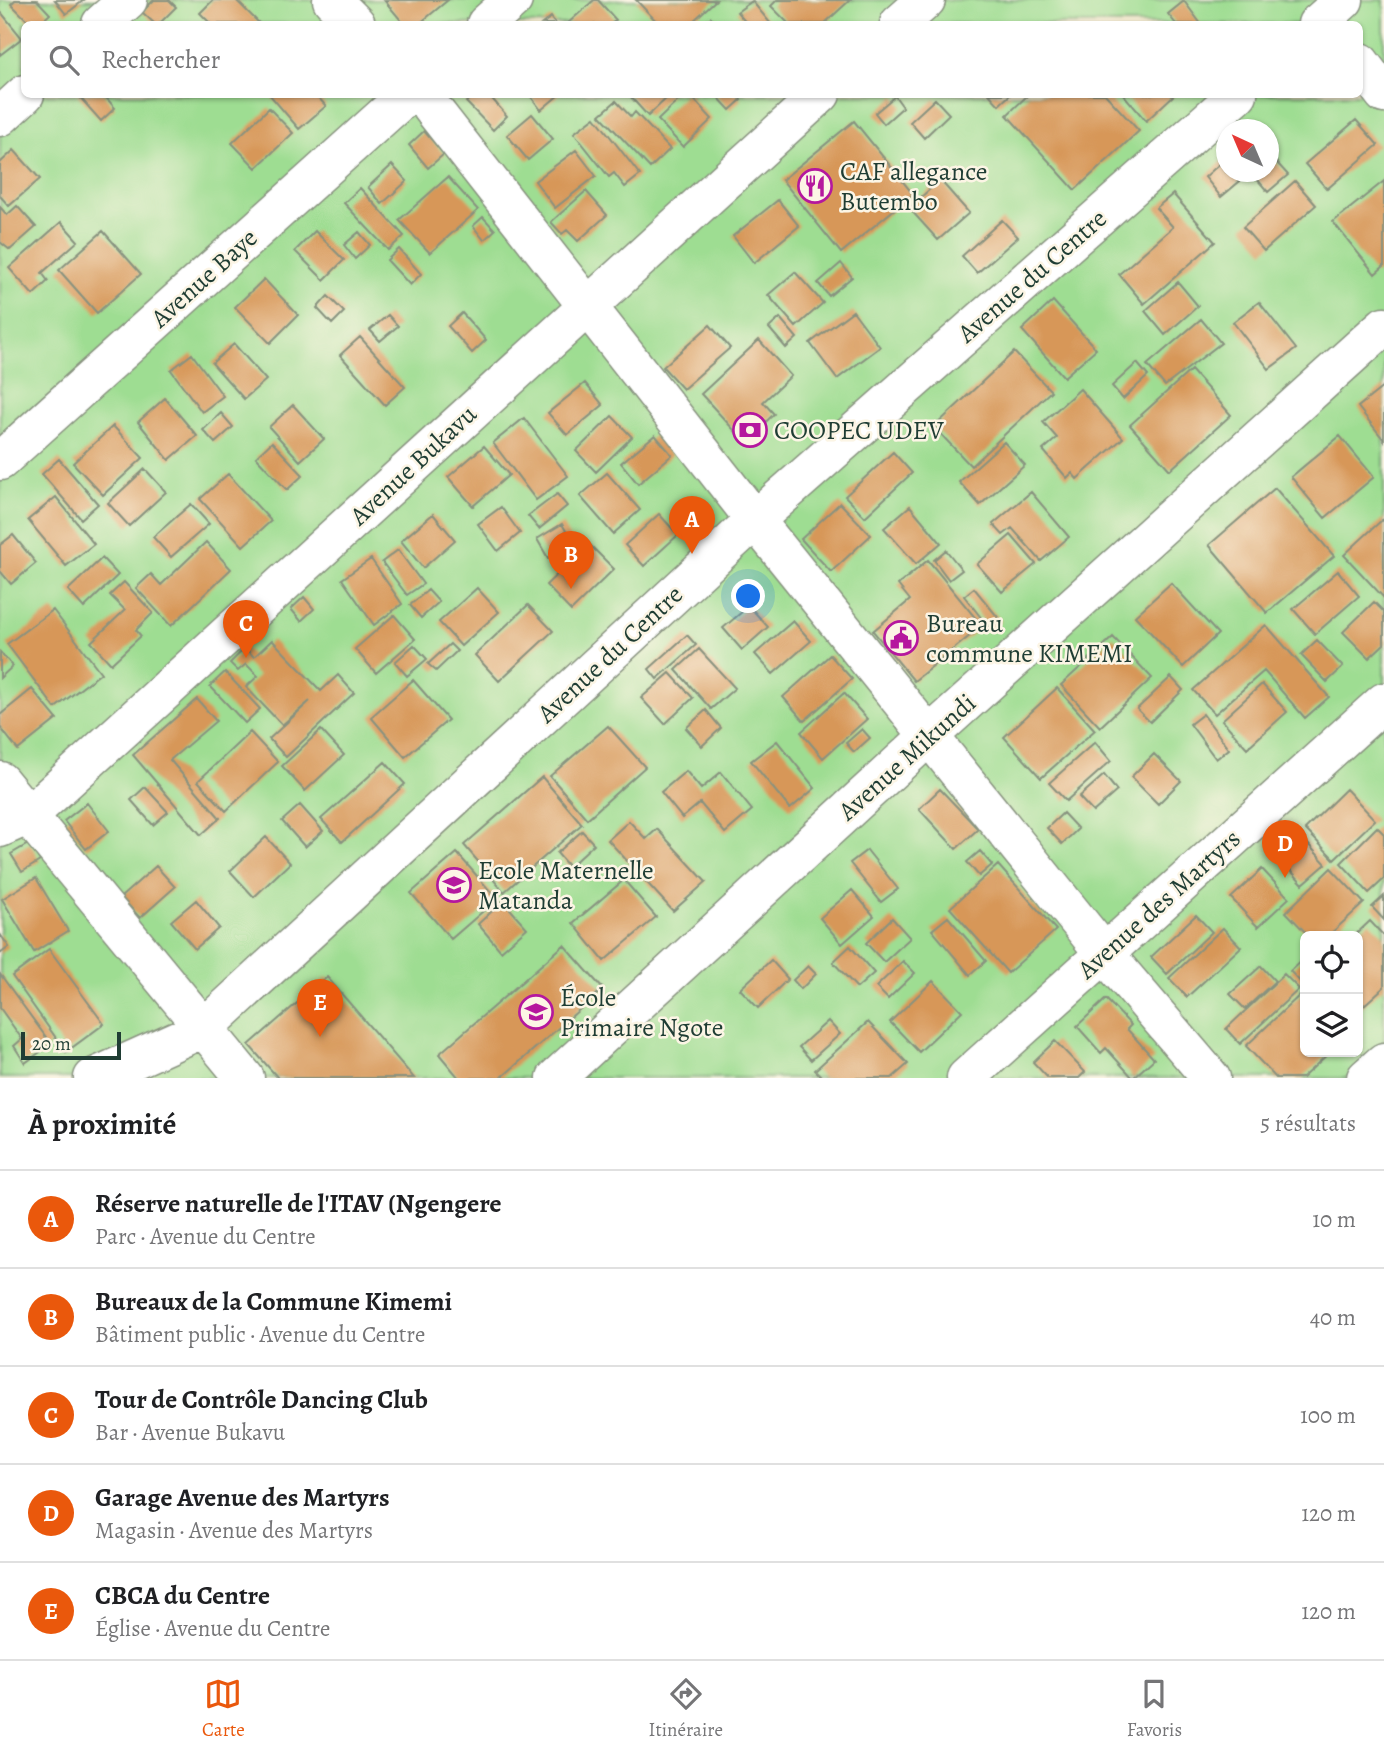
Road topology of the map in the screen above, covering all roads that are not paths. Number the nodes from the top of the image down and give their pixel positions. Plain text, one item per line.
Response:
1 (128, 0) edge
2 (332, 0) edge
3 (513, 0) edge
4 (926, 0) edge
5 (104, 21) edge
6 (353, 21) edge
7 (489, 21) edge
8 (902, 21) edge
9 (1363, 66) edge
10 (1384, 94) edge
11 (21, 98) edge
12 (404, 98) edge
13 (424, 98) edge
14 (817, 98) edge
15 (1233, 98) edge
16 (0, 117) edge
17 (585, 306) junction
18 (1384, 326) edge
19 (0, 461) edge
20 (755, 520) junction
21 (1384, 702) edge
22 (930, 735) junction
23 (0, 780) edge
24 (15, 822) edge
25 (1104, 953) junction
26 (204, 1028) junction
27 (1384, 1062) edge
28 (93, 1078) edge
29 (245, 1078) edge
30 (556, 1078) edge
31 (966, 1078) edge
32 (1211, 1078) edge
33 (1366, 1078) edge

1 - 5 street
2 - 6 street
3 - 7 street
4 - 8 street
9 - 10 street
11 - 16 street
12 - 19 street, Avenue Baye
13 - 17 street
14 - 17 street, Avenue Bukavu
15 - 20 street, Avenue du Centre
17 - 20 street
17 - 24 street, Avenue Bukavu
18 - 22 street, Avenue Mikundi
20 - 22 street
20 - 26 street, Avenue du Centre
21 - 25 street, Avenue des Martyrs
22 - 25 street
22 - 30 street, Avenue Mikundi
23 - 24 street
24 - 26 street
25 - 31 street, Avenue des Martyrs
25 - 32 street
26 - 28 street, Avenue du Centre
26 - 29 street
27 - 33 street

